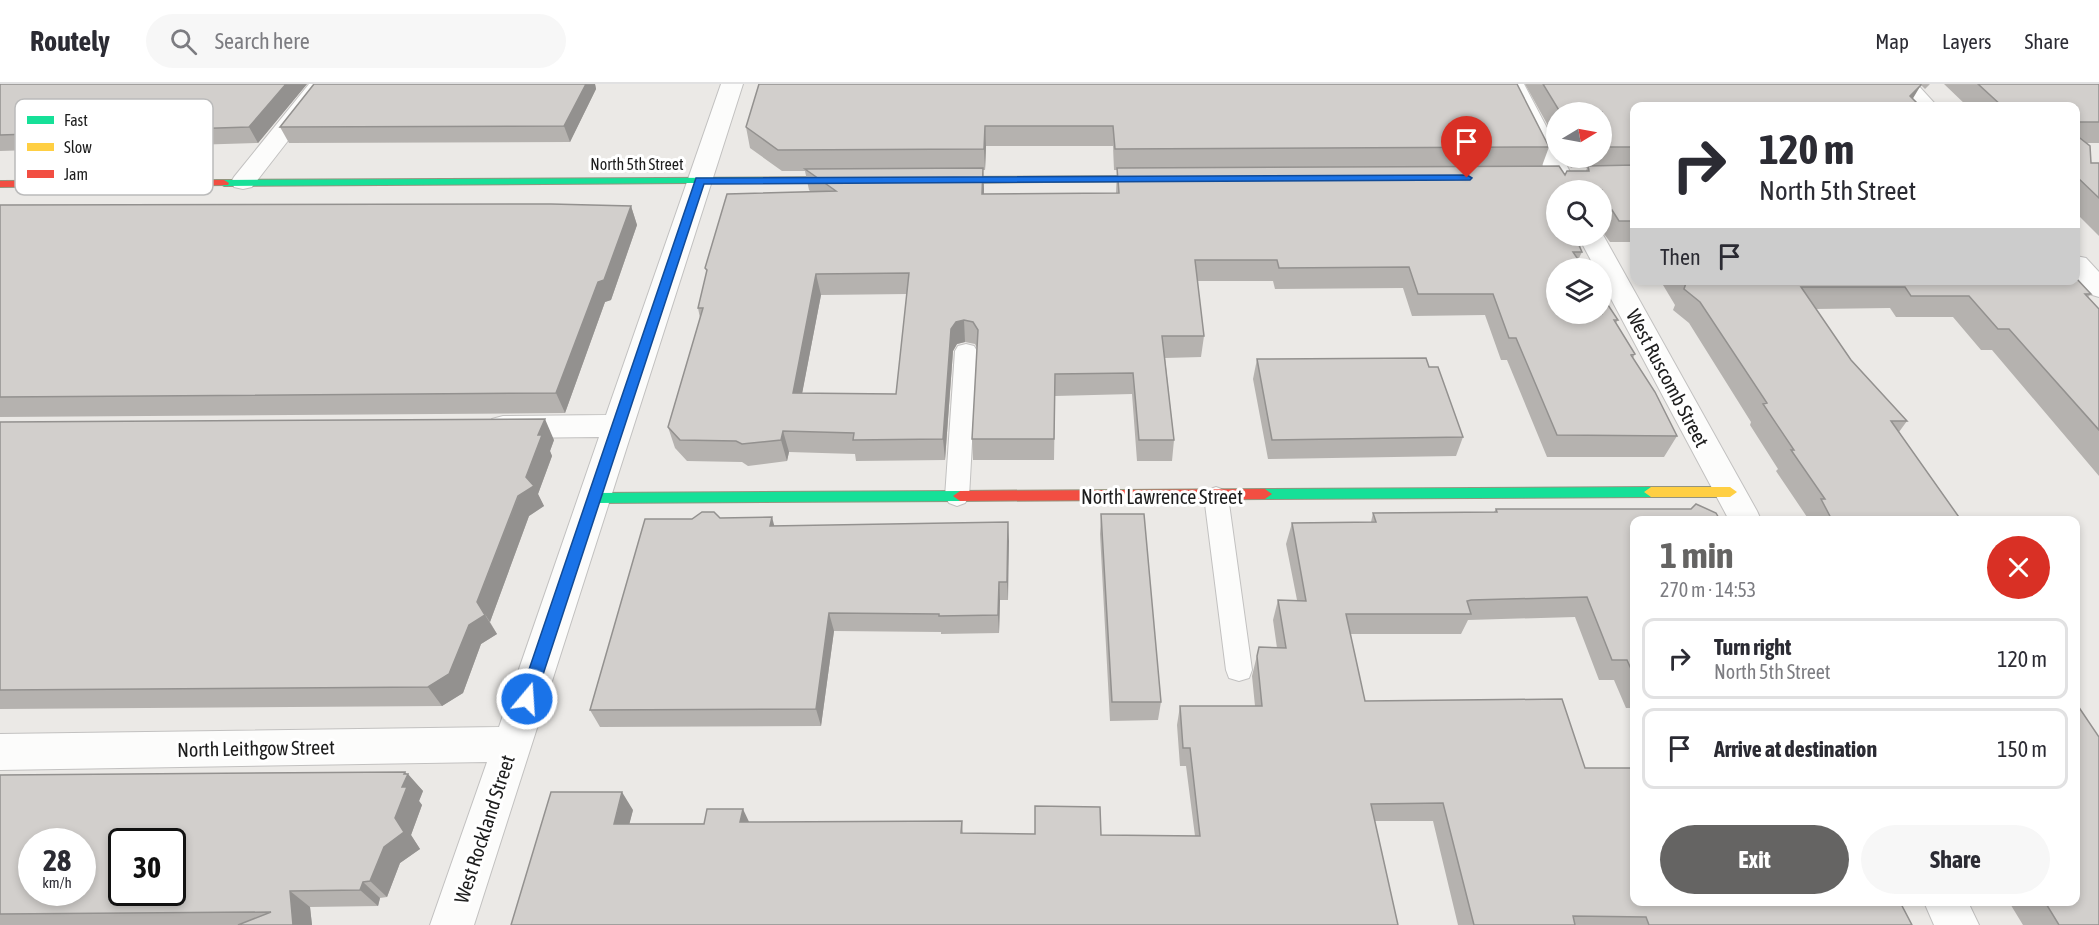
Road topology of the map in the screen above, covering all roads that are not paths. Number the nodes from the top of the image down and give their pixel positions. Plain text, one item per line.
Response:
1 (321, 84) edge
2 (732, 84) edge
3 (1513, 84) edge
4 (1904, 84) edge
5 (1921, 102) edge
6 (1179, 179) edge
7 (700, 180) junction
8 (868, 180) edge
9 (928, 180) edge
10 (1561, 180) edge
11 (213, 182) edge
12 (243, 182) junction
13 (0, 184) edge
14 (15, 184) edge
15 (1596, 246) edge
16 (2080, 268) edge
17 (2099, 288) edge
18 (966, 351) dead end
19 (618, 426) junction
20 (478, 427) edge
21 (1730, 492) junction
22 (1216, 496) junction
23 (957, 497) junction
24 (594, 498) junction
25 (1743, 516) edge
26 (1239, 670) dead end
27 (512, 744) junction
28 (0, 752) edge
29 (1947, 906) edge
30 (452, 925) edge
31 (1957, 925) edge

1 - 12 street
2 - 7 street, West Rockland Street
3 - 10 street
4 - 5 street
6 - 9 street
7 - 8 street, North 5th Street
7 - 12 street, North 5th Street
7 - 19 street, West Rockland Street
11 - 12 street, North 5th Street
13 - 14 street, North 5th Street
15 - 21 street, West Ruscomb Street
16 - 17 street
18 - 23 lane
19 - 20 street
19 - 24 street, West Rockland Street
21 - 22 street, North Lawrence Street
21 - 25 street, West Ruscomb Street
22 - 23 street, North Lawrence Street
22 - 26 lane
23 - 24 street, North Lawrence Street
24 - 27 street, West Rockland Street
27 - 28 street, North Leithgow Street
27 - 30 street, West Rockland Street
29 - 31 street

